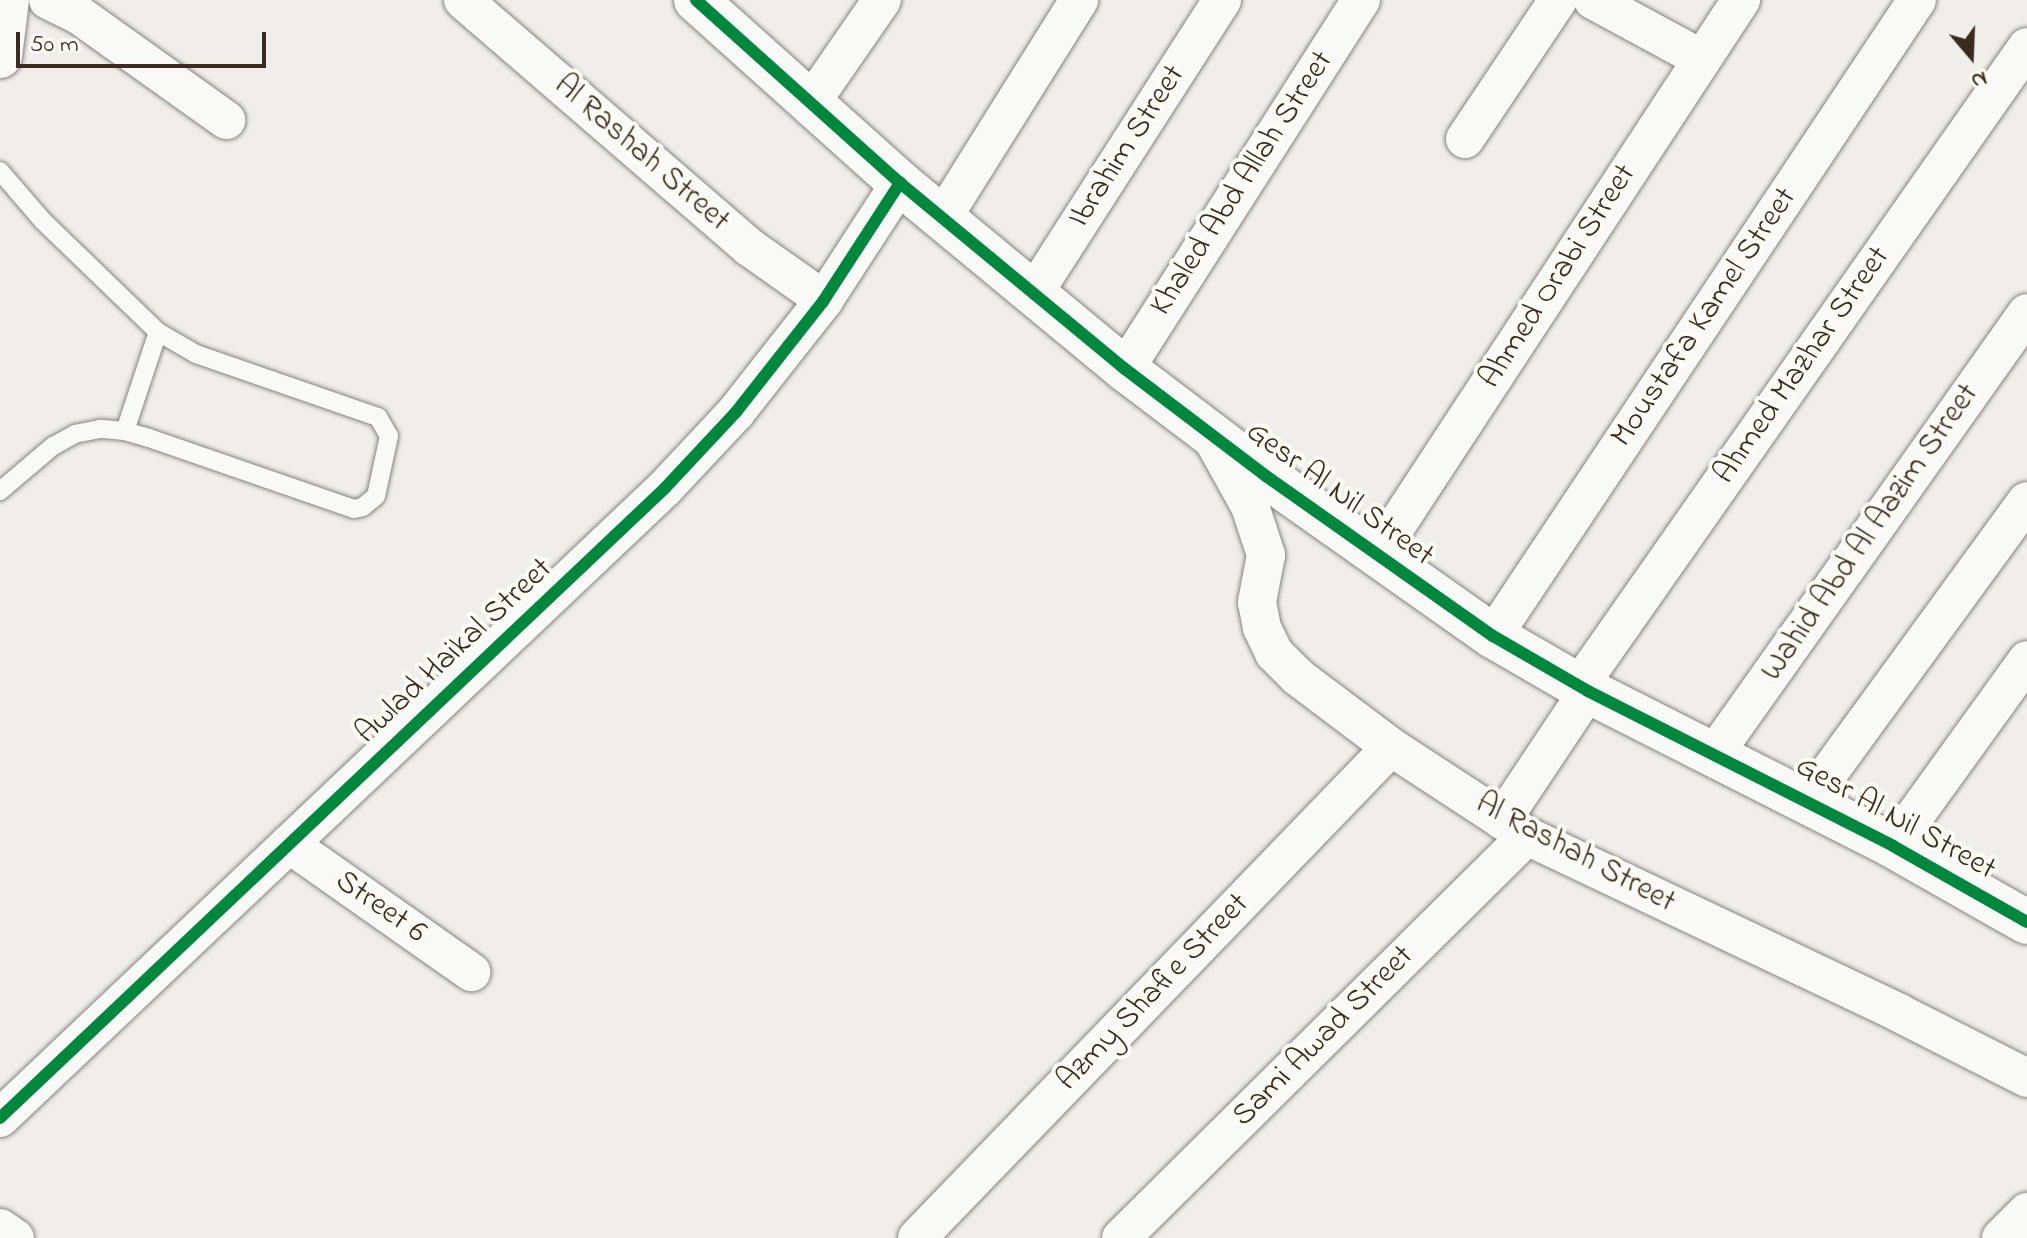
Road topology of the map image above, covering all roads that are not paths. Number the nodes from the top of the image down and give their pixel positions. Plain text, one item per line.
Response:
1 (7, 0) edge
2 (48, 0) edge
3 (463, 0) edge
4 (696, 0) edge
5 (882, 0) edge
6 (1079, 0) edge
7 (1222, 0) edge
8 (1361, 0) edge
9 (1558, 0) edge
10 (1593, 0) edge
11 (1741, 0) edge
12 (1917, 0) edge
13 (2027, 47) edge
14 (0, 56) edge
15 (1702, 59) junction
16 (810, 104) junction
17 (226, 120) dead end
18 (1465, 139) dead end
19 (0, 171) edge
20 (900, 183) junction
21 (943, 217) junction
22 (1034, 293) junction
23 (824, 300) junction
24 (2027, 313) edge
25 (158, 332) junction
26 (1125, 369) junction
27 (125, 431) junction
28 (1210, 433) junction
29 (0, 491) edge
30 (2027, 501) edge
31 (1377, 555) junction
32 (1493, 636) junction
33 (2027, 660) edge
34 (1583, 688) junction
35 (1391, 747) junction
36 (1715, 753) junction
37 (1808, 801) junction
38 (1514, 828) junction
39 (289, 844) junction
40 (1893, 846) junction
41 (2027, 922) edge
42 (471, 972) dead end
43 (2027, 1078) edge
44 (0, 1118) edge
45 (2027, 1212) edge
46 (0, 1228) edge
47 (15, 1238) edge
48 (917, 1238) edge
49 (1121, 1238) edge
50 (2001, 1238) edge

1 - 14 main road
2 - 17 street
3 - 23 street, Al Rashah Street
4 - 16 main road, Gesr Al Nil Street
5 - 16 street
6 - 21 street
7 - 22 street, Ibrahim Street
8 - 26 street, Khaled Abd Allah Street
9 - 18 street
10 - 15 street
11 - 15 street, Ahmed Orabi Street
12 - 32 street, Moustafa Kamel Street
13 - 34 street, Ahmed Mazhar Street
15 - 31 street, Ahmed Orabi Street
16 - 20 main road, Gesr Al Nil Street
19 - 25 lane
20 - 21 main road, Gesr Al Nil Street
20 - 23 street, Awlad Haikal Street
21 - 22 main road, Gesr Al Nil Street
22 - 26 main road, Gesr Al Nil Street
23 - 39 street, Awlad Haikal Street
24 - 36 street, Wahid Abd Al Aazim Street
25 - 27 lane
25 - 27 lane
26 - 28 main road, Gesr Al Nil Street
27 - 29 lane
28 - 31 main road, Gesr Al Nil Street
28 - 35 street, Al Rashah Street
30 - 37 street
31 - 32 main road, Gesr Al Nil Street
32 - 34 main road, Gesr Al Nil Street
33 - 40 street
34 - 36 main road, Gesr Al Nil Street
34 - 38 street, Ahmed Mazhar Street
35 - 38 street, Al Rashah Street
35 - 48 street, Azmy Shafie Street
36 - 37 main road, Gesr Al Nil Street
37 - 40 main road, Gesr Al Nil Street
38 - 43 street, Al Rashah Street
38 - 49 street, Sami Awad Street
39 - 42 street, Street 6
39 - 44 street, Awlad Haikal Street
40 - 41 main road, Gesr Al Nil Street
45 - 50 street
46 - 47 street

